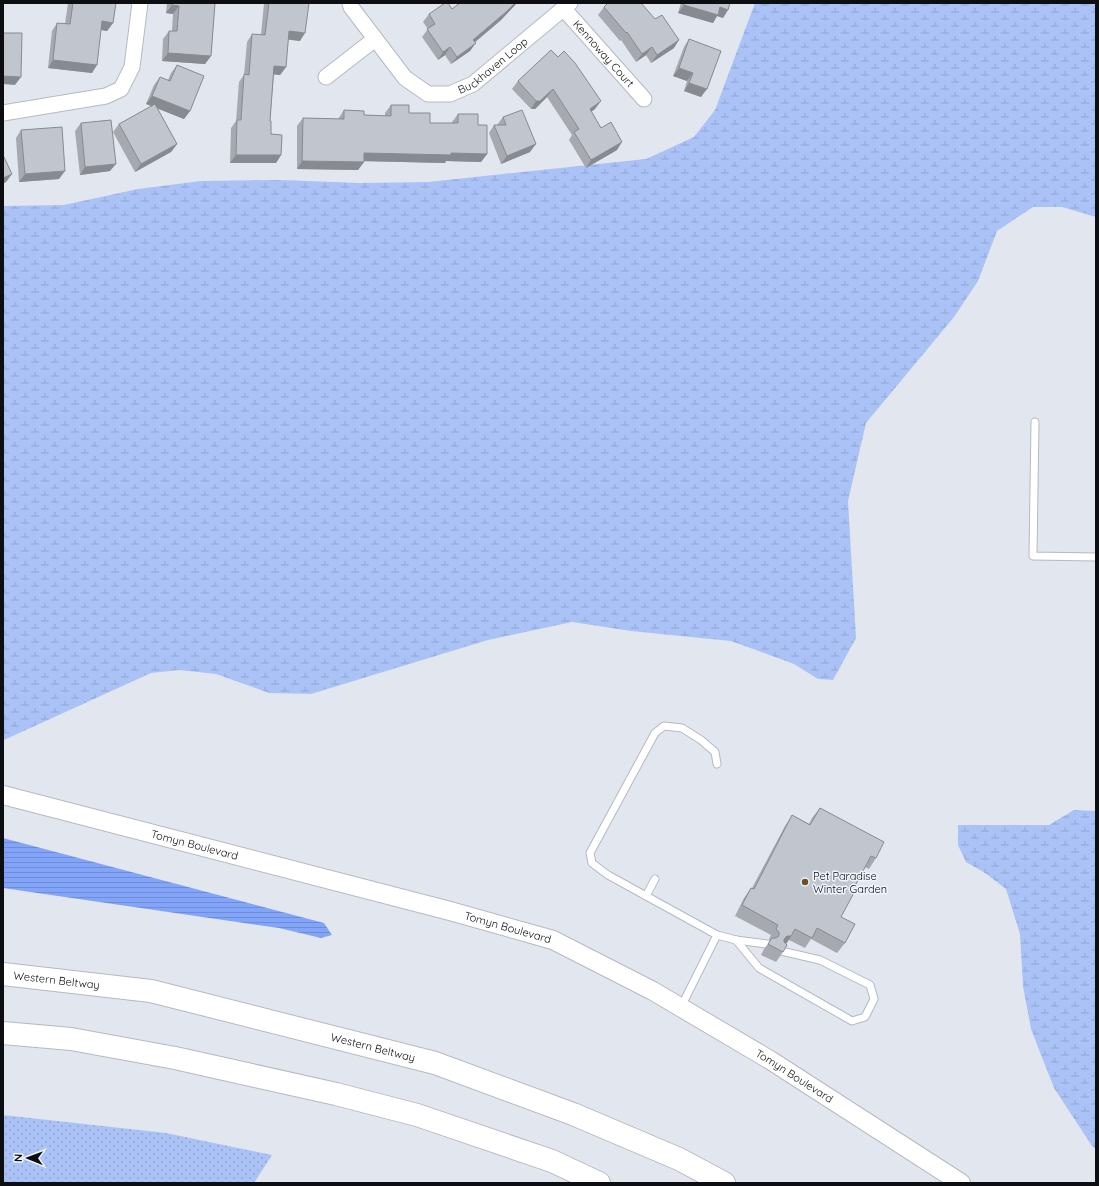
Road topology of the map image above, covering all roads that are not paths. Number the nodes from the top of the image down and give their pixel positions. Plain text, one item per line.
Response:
1 (140, 3) edge
2 (350, 3) edge
3 (566, 6) edge
4 (375, 39) junction
5 (326, 77) dead end
6 (644, 99) dead end
7 (3, 113) edge
8 (1035, 422) dead end
9 (1096, 557) edge
10 (717, 764) dead end
11 (3, 795) edge
12 (655, 879) dead end
13 (646, 896) junction
14 (717, 935) junction
15 (736, 940) junction
16 (767, 944) edge
17 (782, 951) edge
18 (3, 970) edge
19 (3, 974) edge
20 (152, 991) junction
21 (681, 1007) junction
22 (3, 1033) edge
23 (599, 1183) edge
24 (724, 1183) edge
25 (961, 1183) edge

1 - 7 street
2 - 4 street, Buckhaven Loop
3 - 4 street, Buckhaven Loop
3 - 6 street, Kennoway Court
4 - 5 street
8 - 9 lane
10 - 13 lane
11 - 21 street, Tomyn Boulevard
12 - 13 lane
13 - 14 lane
14 - 15 lane
14 - 21 lane
15 - 16 lane
15 - 17 lane
18 - 20 highway
19 - 20 highway, Western Beltway
20 - 24 highway, Western Beltway
21 - 25 street, Tomyn Boulevard
22 - 23 highway

